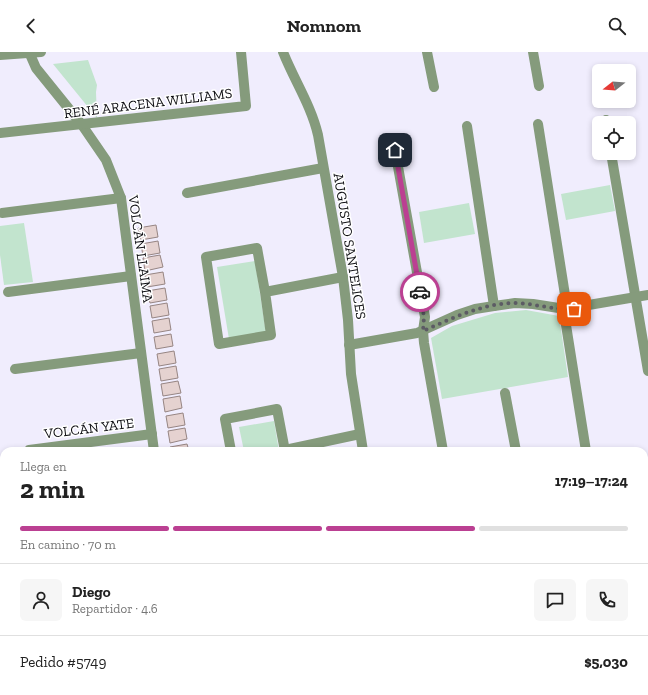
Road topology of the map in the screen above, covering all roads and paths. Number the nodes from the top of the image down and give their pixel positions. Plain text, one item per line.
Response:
1 (41, 52) edge
2 (241, 52) edge
3 (283, 52) edge
4 (427, 52) edge
5 (533, 52) edge
6 (29, 53) edge
7 (0, 55) edge
8 (539, 86) dead end
9 (434, 87) dead end
10 (538, 124) dead end
11 (82, 125) junction
12 (467, 126) dead end
13 (0, 133) edge
14 (395, 150) dead end
15 (612, 160) edge
16 (323, 168) junction
17 (187, 193) dead end
18 (121, 198) junction
19 (2, 213) dead end
20 (131, 276) junction
21 (342, 277) junction
22 (8, 292) dead end
23 (265, 292) junction
24 (648, 295) edge
25 (636, 297) junction
26 (494, 306) junction
27 (565, 309) junction
28 (423, 331) junction
29 (349, 346) junction
30 (141, 353) junction
31 (14, 369) dead end
32 (648, 371) edge
33 (505, 393) dead end
34 (152, 434) junction
35 (360, 434) junction
36 (52, 447) edge
37 (154, 447) edge
38 (230, 447) edge
39 (284, 447) edge
40 (303, 447) edge
41 (362, 447) edge
42 (441, 447) edge
43 (515, 447) edge
44 (585, 447) edge

1 - 6 street
2 - 11 street, RENÉ ARACENA WILLIAMS
3 - 16 street, AUGUSTO SANTELICES
4 - 9 street
5 - 8 street
6 - 7 street
6 - 11 street, VOLCÁN LLAIMA
10 - 27 street
11 - 13 street, RENÉ ARACENA WILLIAMS
11 - 18 street, VOLCÁN LLAIMA
12 - 26 street
14 - 28 street
15 - 25 street
16 - 17 street
16 - 21 street, AUGUSTO SANTELICES
18 - 19 street
18 - 20 street, VOLCÁN LLAIMA
20 - 22 street
20 - 30 street, VOLCÁN LLAIMA
21 - 23 street
21 - 29 street, AUGUSTO SANTELICES
23 - 23 street
24 - 25 street
25 - 27 street
25 - 32 street
26 - 27 street
26 - 28 street
27 - 44 street
28 - 29 street
28 - 42 street
29 - 35 street, AUGUSTO SANTELICES
30 - 31 street
30 - 34 street, VOLCÁN LLAIMA
33 - 43 street
34 - 36 street, VOLCÁN YATE
34 - 37 street, VOLCÁN LLAIMA
35 - 40 street
35 - 41 street, AUGUSTO SANTELICES
38 - 39 street

